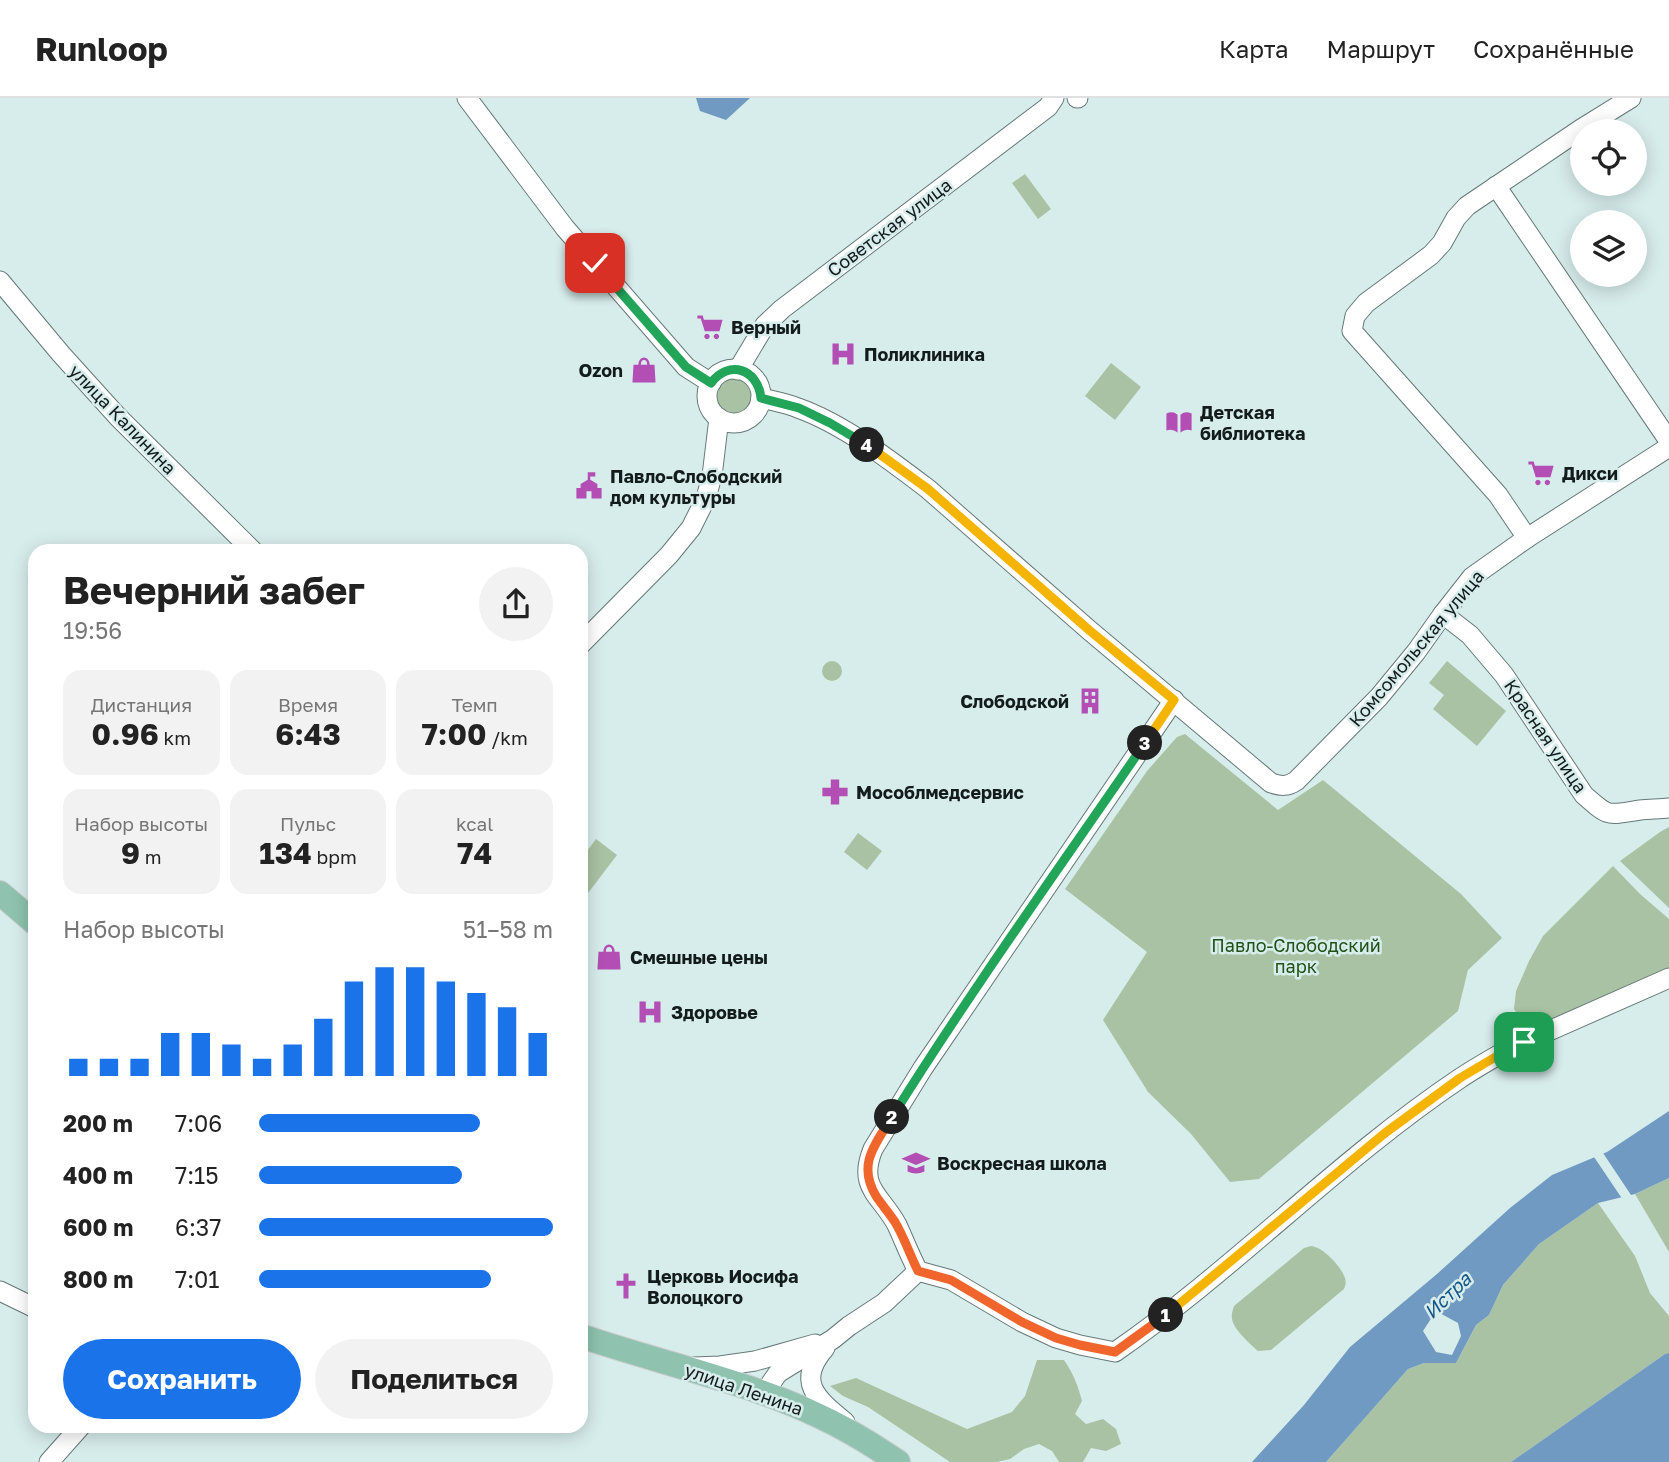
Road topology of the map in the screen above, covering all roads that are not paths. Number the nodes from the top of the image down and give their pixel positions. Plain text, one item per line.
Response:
1 (467, 98) edge
2 (1055, 98) edge
3 (1631, 98) edge
4 (1496, 186) junction
5 (0, 281) edge
6 (738, 370) junction
7 (711, 383) junction
8 (761, 398) junction
9 (719, 418) junction
10 (1669, 441) edge
11 (1669, 447) edge
12 (1527, 538) junction
13 (246, 544) edge
14 (1443, 614) junction
15 (588, 637) edge
16 (1174, 700) junction
17 (1669, 808) edge
18 (0, 893) edge
19 (28, 917) edge
20 (1669, 978) edge
21 (918, 1271) junction
22 (0, 1291) edge
23 (28, 1305) edge
24 (588, 1338) edge
25 (833, 1339) junction
26 (684, 1367) junction
27 (768, 1394) junction
28 (75, 1433) edge
29 (866, 1440) junction
30 (49, 1462) edge
31 (898, 1462) edge

1 - 7 street
2 - 6 street, Советская улица
3 - 4 street
4 - 10 street
4 - 12 street
5 - 13 street, улица Калинина
6 - 7 street
6 - 8 street
7 - 9 street
8 - 9 street
8 - 16 street
9 - 15 street
11 - 12 street, Комсомольская улица
12 - 14 street, Комсомольская улица
14 - 16 street, Комсомольская улица
14 - 17 street, Красная улица
16 - 21 street
18 - 19 main road
20 - 21 street
21 - 25 street
22 - 23 street
24 - 26 main road, улица Ленина
25 - 26 street
25 - 27 street
25 - 29 street
26 - 27 main road, улица Ленина
27 - 29 main road, улица Ленина
28 - 30 street
29 - 31 main road, улица Ленина

